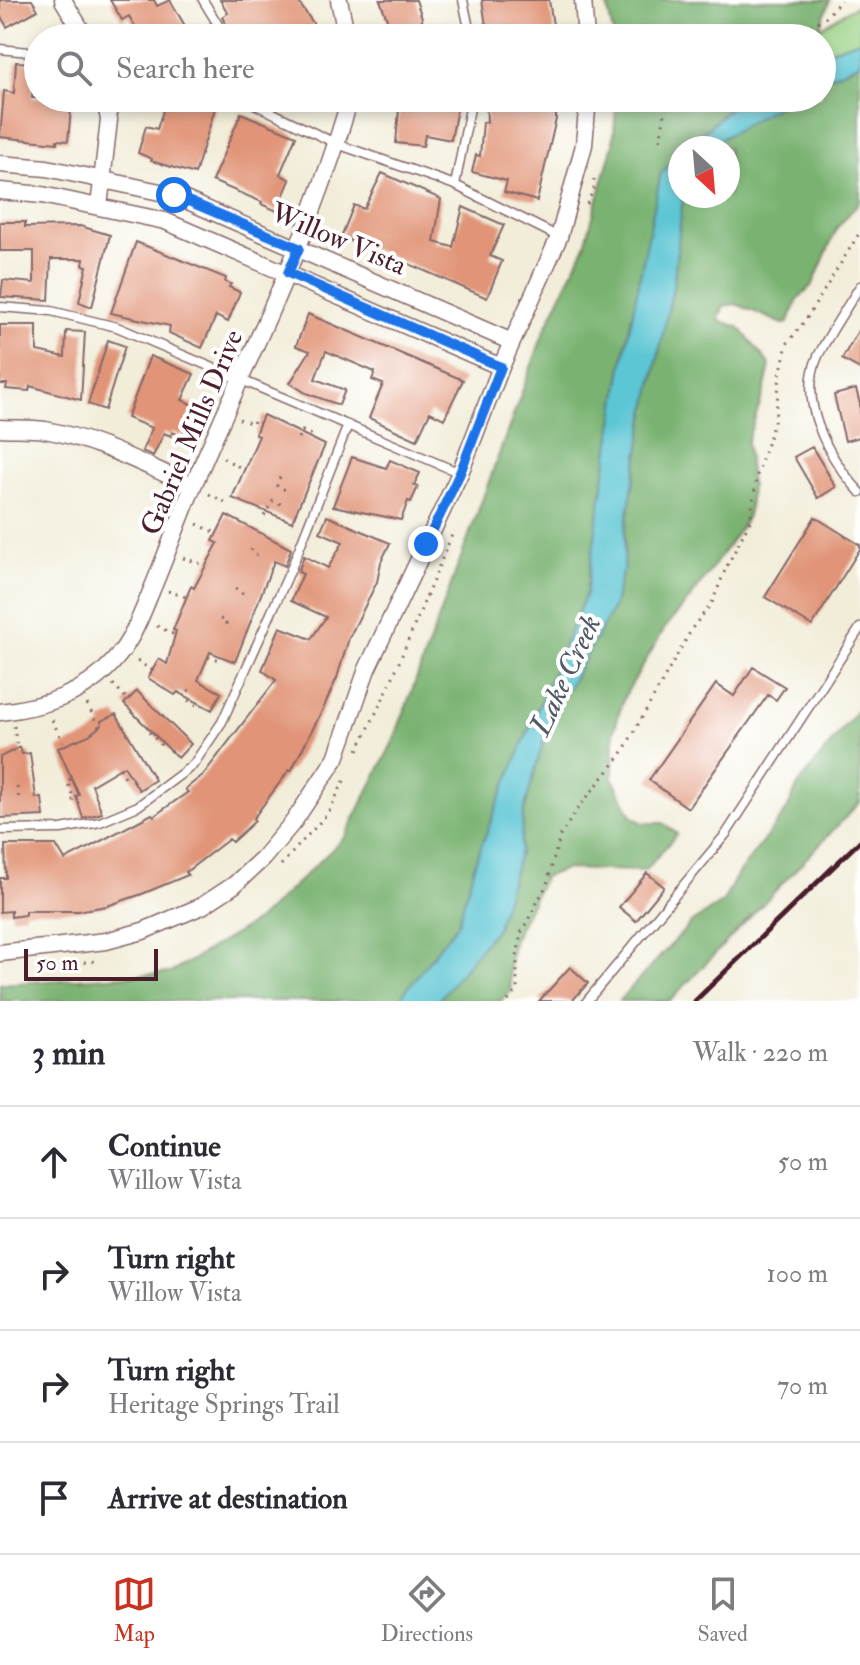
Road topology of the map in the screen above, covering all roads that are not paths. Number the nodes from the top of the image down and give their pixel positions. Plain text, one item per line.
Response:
1 (63, 0) edge
2 (203, 0) edge
3 (339, 0) edge
4 (463, 0) edge
5 (583, 0) edge
6 (78, 24) edge
7 (218, 24) edge
8 (344, 24) edge
9 (468, 24) edge
10 (585, 24) edge
11 (0, 49) edge
12 (24, 52) edge
13 (108, 112) edge
14 (271, 112) edge
15 (346, 112) edge
16 (469, 112) edge
17 (587, 112) edge
18 (337, 144) junction
19 (0, 164) edge
20 (102, 180) junction
21 (455, 185) junction
22 (0, 191) edge
23 (99, 207) junction
24 (559, 237) junction
25 (299, 248) junction
26 (288, 273) junction
27 (860, 286) edge
28 (0, 307) edge
29 (512, 342) junction
30 (501, 367) junction
31 (242, 378) junction
32 (348, 425) junction
33 (0, 428) edge
34 (460, 473) junction
35 (193, 486) junction
36 (860, 492) edge
37 (860, 628) edge
38 (0, 712) edge
39 (0, 830) edge
40 (0, 953) edge
41 (587, 1001) edge

1 - 6 street
2 - 7 lane
3 - 8 street
4 - 9 lane
5 - 10 street
11 - 12 lane
13 - 20 street
14 - 18 lane
15 - 18 street, Gabriel Mills Drive
16 - 21 lane
17 - 24 street
18 - 21 lane
18 - 25 street, Gabriel Mills Drive
19 - 20 street, Willow Vista
20 - 23 street
20 - 25 street, Willow Vista
21 - 24 lane
22 - 23 street, Willow Vista
23 - 26 street, Willow Vista
24 - 29 street
25 - 26 street, Gabriel Mills Drive
25 - 29 street, Willow Vista
26 - 30 street, Willow Vista
26 - 31 street, Gabriel Mills Drive
27 - 36 lane
28 - 31 lane
29 - 30 street
30 - 34 street
31 - 32 lane
31 - 35 street, Gabriel Mills Drive
32 - 34 lane
32 - 39 lane
33 - 35 street
34 - 40 street
35 - 38 street, Gabriel Mills Drive
37 - 41 lane

